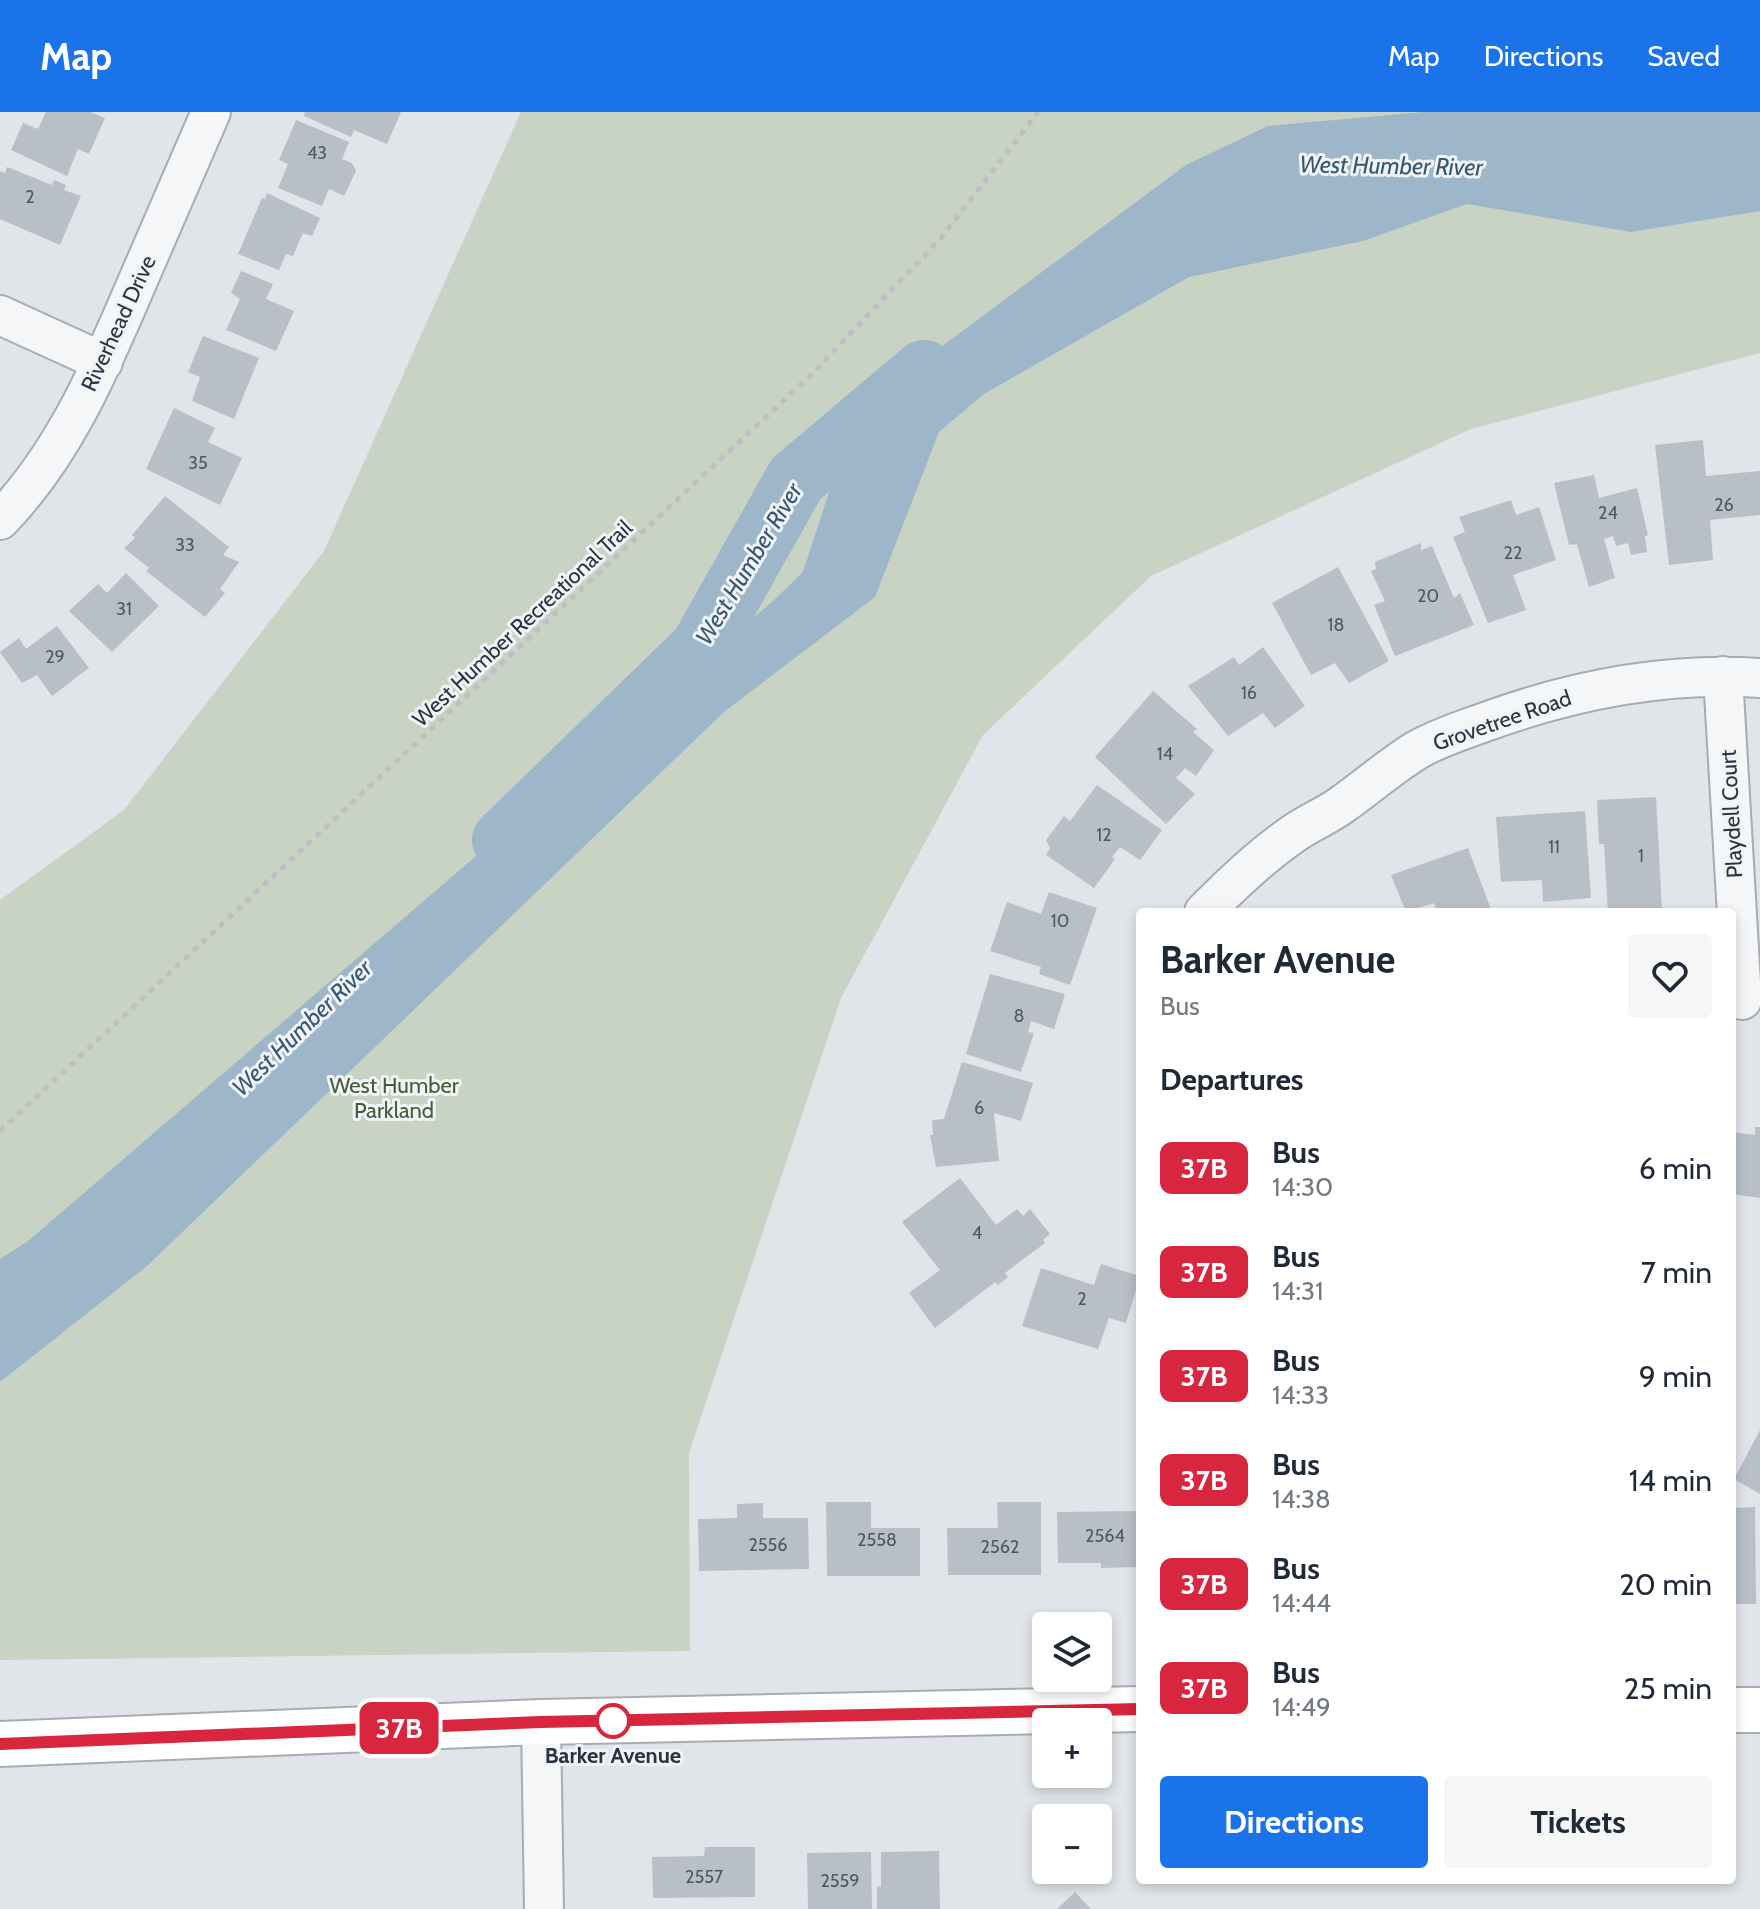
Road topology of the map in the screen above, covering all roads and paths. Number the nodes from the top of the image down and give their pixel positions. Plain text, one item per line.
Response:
1 (211, 112) edge
2 (1038, 112) edge
3 (0, 315) edge
4 (103, 362) junction
5 (0, 520) edge
6 (1742, 677) edge
7 (1208, 908) edge
8 (1742, 1000) dead end
9 (0, 1131) edge
10 (1136, 1709) edge
11 (1736, 1710) edge
12 (1760, 1710) edge
13 (541, 1722) junction
14 (0, 1744) edge
15 (544, 1909) edge

1 - 4 street, Riverhead Drive
2 - 9 path, West Humber Recreational Trail
3 - 4 street
4 - 5 street, Riverhead Drive
6 - 7 street, Grovetree Road
6 - 8 street, Playdell Court
10 - 13 main road
11 - 12 main road
13 - 14 main road
13 - 15 street

